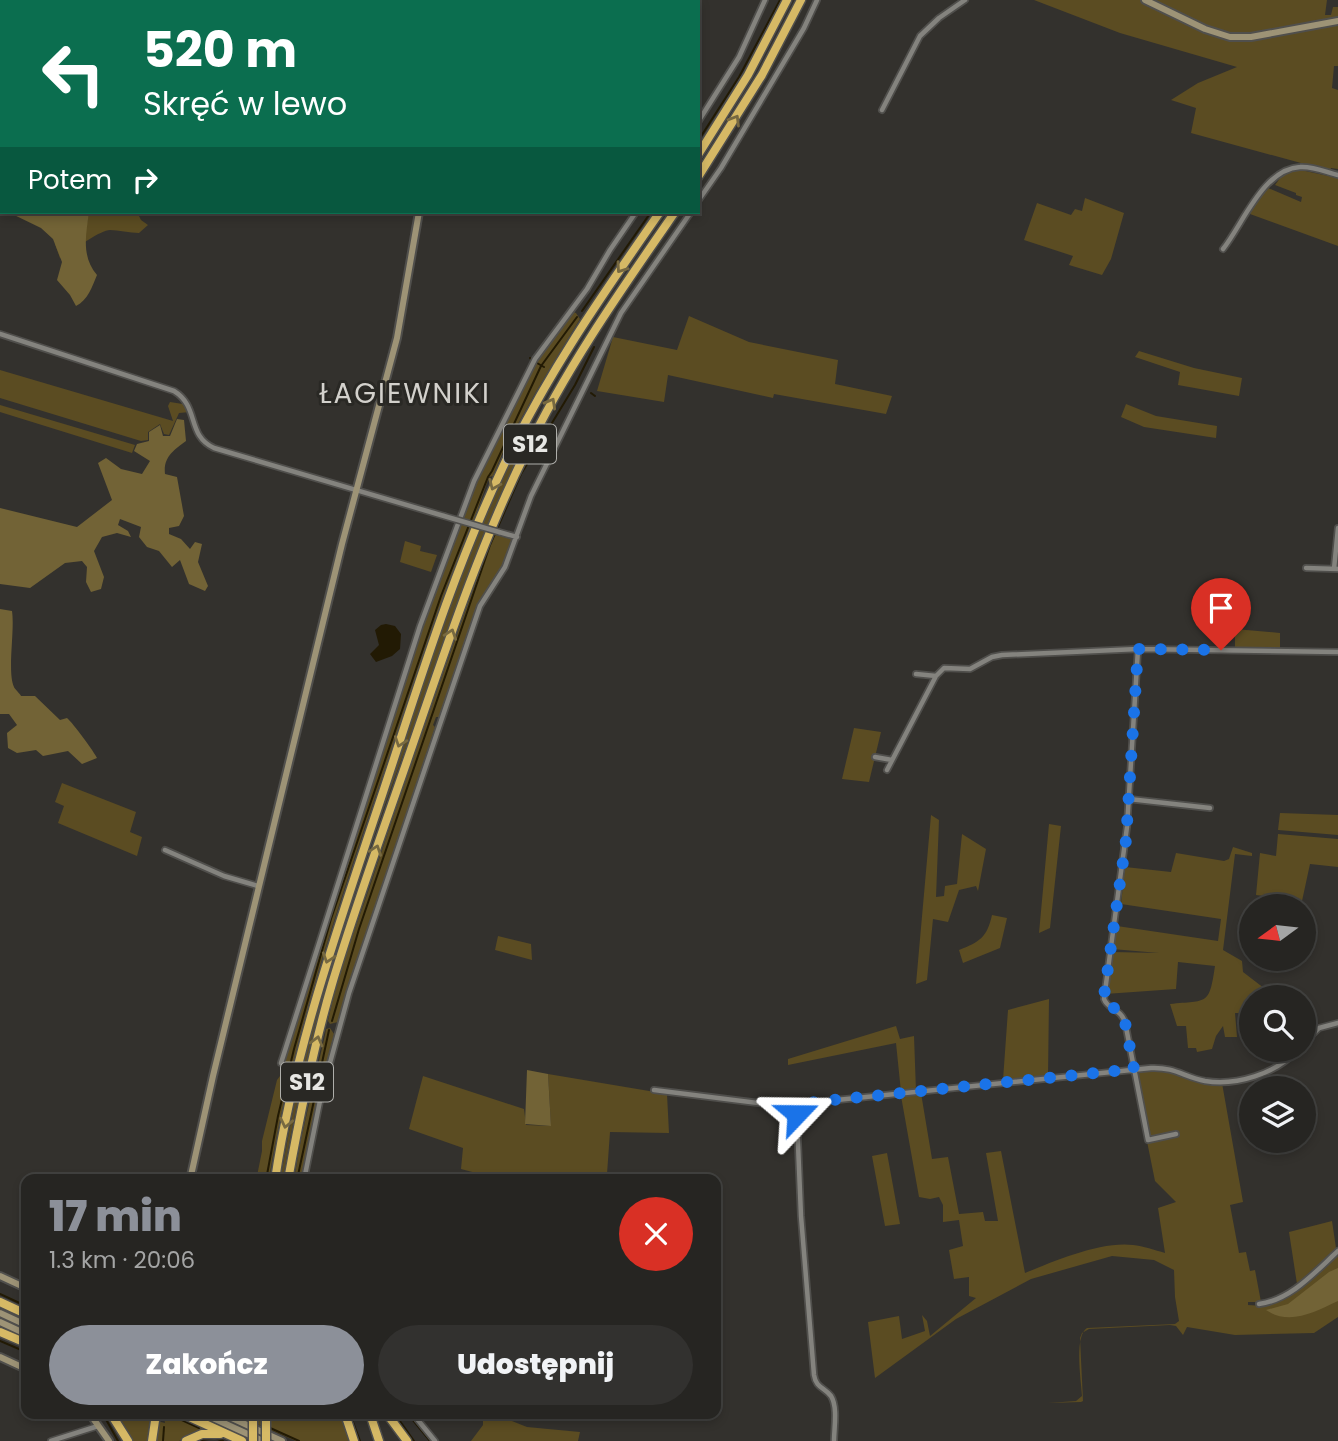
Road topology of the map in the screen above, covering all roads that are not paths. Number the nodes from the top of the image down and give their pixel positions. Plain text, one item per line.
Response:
1 (765, 0) edge
2 (787, 0) edge
3 (801, 0) edge
4 (817, 0) edge
5 (965, 0) edge
6 (1145, 0) edge
7 (1338, 21) edge
8 (882, 110) dead end
9 (700, 119) edge
10 (700, 152) edge
11 (700, 174) edge
12 (1338, 175) edge
13 (700, 198) edge
14 (419, 214) edge
15 (635, 214) edge
16 (659, 214) edge
17 (674, 214) edge
18 (690, 214) edge
19 (1223, 249) dead end
20 (0, 334) edge
21 (356, 489) junction
22 (1338, 528) edge
23 (517, 537) junction
24 (1306, 568) dead end
25 (1336, 569) edge
26 (1138, 649) junction
27 (1338, 652) edge
28 (916, 674) dead end
29 (936, 676) junction
30 (875, 757) dead end
31 (892, 761) junction
32 (887, 770) dead end
33 (1129, 799) junction
34 (1210, 807) dead end
35 (165, 850) dead end
36 (258, 886) junction
37 (1338, 1023) edge
38 (1316, 1030) edge
39 (1284, 1062) edge
40 (281, 1063) dead end
41 (1134, 1069) junction
42 (654, 1090) dead end
43 (799, 1108) junction
44 (1176, 1134) dead end
45 (191, 1174) edge
46 (276, 1174) edge
47 (289, 1174) edge
48 (305, 1174) edge
49 (1338, 1251) edge
50 (0, 1276) edge
51 (21, 1286) edge
52 (0, 1303) edge
53 (1259, 1304) dead end
54 (21, 1312) edge
55 (0, 1313) edge
56 (0, 1322) edge
57 (21, 1323) edge
58 (0, 1332) edge
59 (21, 1332) edge
60 (21, 1341) edge
61 (0, 1357) edge
62 (21, 1367) edge
63 (94, 1419) edge
64 (114, 1419) edge
65 (155, 1419) edge
66 (194, 1419) edge
67 (215, 1419) edge
68 (234, 1419) edge
69 (253, 1419) edge
70 (266, 1419) edge
71 (347, 1419) edge
72 (372, 1419) edge
73 (391, 1419) edge
74 (416, 1419) edge
75 (99, 1426) junction
76 (232, 1437) junction
77 (51, 1441) edge
78 (109, 1441) edge
79 (128, 1441) edge
80 (152, 1441) edge
81 (186, 1441) edge
82 (242, 1441) edge
83 (253, 1441) edge
84 (264, 1441) edge
85 (282, 1441) edge
86 (354, 1441) edge
87 (379, 1441) edge
88 (407, 1441) edge
89 (435, 1441) edge
90 (834, 1441) edge

1 - 9 street
2 - 10 highway
11 -> 3 highway
4 - 13 street
5 - 8 street
6 - 7 street
12 - 19 street
14 - 21 street
15 - 40 street
16 -> 46 highway, S12
47 -> 17 highway, S12
18 - 23 street
20 - 21 street
21 - 23 street, bridge
21 - 36 street
22 - 25 street
23 - 48 street
24 - 25 street
26 - 27 street
26 - 29 street
26 - 33 street
28 - 29 street
29 - 31 street
30 - 31 street
31 - 32 street
33 - 34 street
33 - 41 street
35 - 36 street
36 - 45 street
37 - 38 street
39 - 41 street
41 - 43 street
41 - 44 street
42 - 43 street
43 - 90 street
49 - 53 street
50 - 51 street
52 - 54 highway
55 - 57 street
56 - 59 street
58 - 60 highway
61 - 62 street
63 - 75 street
64 - 79 highway
65 - 80 highway
66 - 76 highway
67 - 84 street
68 - 85 street
69 - 83 highway, bridge
70 - 84 highway, bridge
71 - 86 highway
72 - 87 highway
73 - 88 highway
74 - 89 street
75 - 77 street
75 - 78 street
76 - 81 highway
76 - 82 highway

